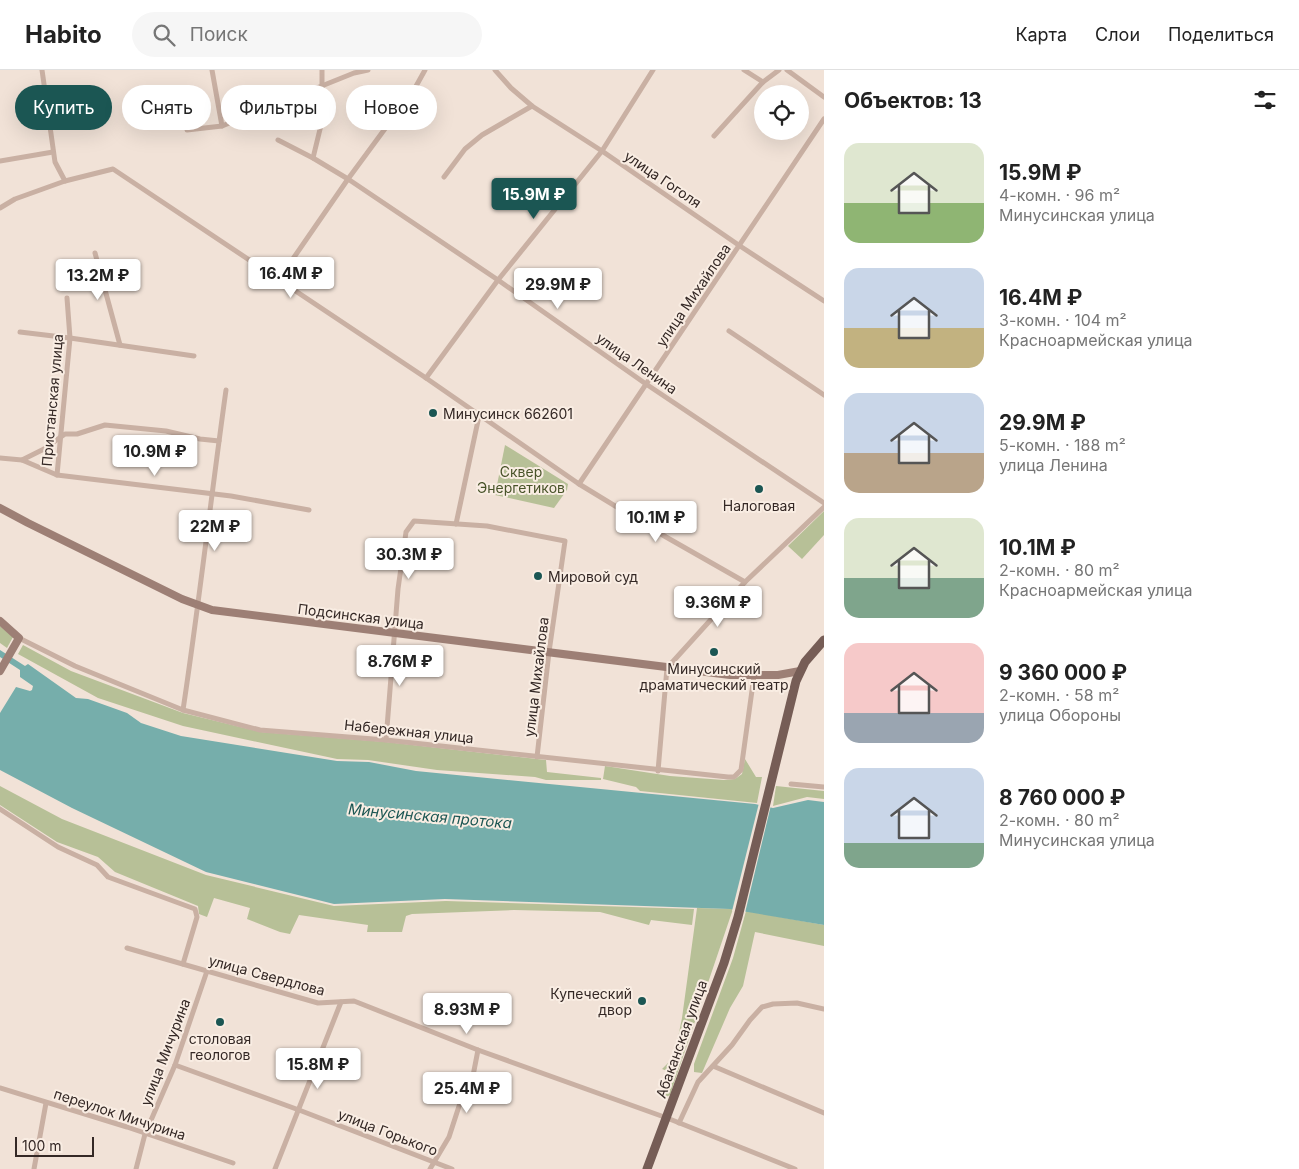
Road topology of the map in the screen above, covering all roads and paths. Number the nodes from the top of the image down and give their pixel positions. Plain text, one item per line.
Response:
1 (42, 70) edge
2 (212, 70) edge
3 (322, 70) edge
4 (368, 70) edge
5 (425, 70) edge
6 (495, 70) edge
7 (653, 70) edge
8 (744, 70) edge
9 (779, 70) edge
10 (787, 70) edge
11 (763, 82) junction
12 (323, 85) edge
13 (325, 85) edge
14 (824, 97) edge
15 (532, 106) junction
16 (824, 119) edge
17 (221, 120) edge
18 (320, 130) edge
19 (714, 136) dead end
20 (278, 140) dead end
21 (602, 151) junction
22 (53, 152) junction
23 (313, 158) junction
24 (0, 161) edge
25 (444, 177) dead end
26 (348, 179) junction
27 (66, 181) junction
28 (0, 208) edge
29 (740, 246) junction
30 (96, 252) dead end
31 (279, 279) junction
32 (498, 280) junction
33 (67, 298) dead end
34 (824, 301) edge
35 (730, 331) dead end
36 (20, 332) dead end
37 (70, 338) junction
38 (120, 345) junction
39 (194, 356) dead end
40 (426, 378) junction
41 (646, 384) junction
42 (226, 390) dead end
43 (824, 395) edge
44 (479, 416) junction
45 (59, 438) junction
46 (219, 441) junction
47 (0, 458) edge
48 (22, 460) junction
49 (57, 475) junction
50 (579, 484) junction
51 (212, 493) junction
52 (824, 503) edge
53 (824, 507) edge
54 (0, 508) edge
55 (309, 510) dead end
56 (456, 524) junction
57 (745, 582) junction
58 (199, 605) junction
59 (0, 621) edge
60 (394, 633) junction
61 (19, 638) junction
62 (822, 645) edge
63 (548, 652) junction
64 (667, 668) junction
65 (0, 671) edge
66 (800, 671) junction
67 (754, 676) junction
68 (184, 710) junction
69 (386, 740) junction
70 (537, 757) junction
71 (658, 771) junction
72 (791, 784) dead end
73 (824, 788) edge
74 (0, 809) edge
75 (126, 948) dead end
76 (182, 964) junction
77 (207, 971) junction
78 (342, 1002) junction
79 (824, 1010) edge
80 (478, 1050) junction
81 (175, 1065) junction
82 (713, 1066) junction
83 (0, 1088) edge
84 (46, 1103) junction
85 (299, 1110) junction
86 (824, 1113) edge
87 (666, 1118) junction
88 (679, 1123) junction
89 (146, 1134) junction
90 (433, 1162) junction
91 (233, 1163) dead end
92 (34, 1169) edge
93 (136, 1169) edge
94 (275, 1169) edge
95 (430, 1169) edge
96 (452, 1169) edge
97 (646, 1169) edge
98 (795, 1169) edge

1 - 22 street
2 - 17 street
3 - 12 street
4 - 13 street
5 - 26 street
6 - 15 street, улица Гоголя
7 - 21 street
8 - 11 street
9 - 11 street
10 - 14 street
11 - 19 street
15 - 21 street, улица Гоголя
15 - 25 street
16 - 29 street, улица Михайлова
18 - 23 street
20 - 23 street, улица Ленина
21 - 29 street, улица Гоголя
21 - 32 street
22 - 24 street
22 - 27 street
23 - 26 street, улица Ленина
26 - 31 street
26 - 32 street, улица Ленина
27 - 28 street
27 - 31 street
29 - 34 street, улица Гоголя
29 - 41 street, улица Михайлова
30 - 38 street
31 - 40 street
32 - 40 street
32 - 41 street, улица Ленина
33 - 37 street, Пристанская улица
35 - 43 street
36 - 37 street
37 - 38 street
37 - 45 street, Пристанская улица
38 - 39 street
40 - 44 street
41 - 50 street, улица Михайлова
41 - 52 street, улица Ленина
42 - 46 street
44 - 50 street
44 - 56 street
45 - 46 street
45 - 48 street
45 - 49 street, Пристанская улица
46 - 51 street
47 - 48 street
48 - 49 street
49 - 51 street
50 - 57 street
51 - 55 street
51 - 58 street
53 - 57 street
54 - 58 street, Подсинская улица
56 - 60 street
56 - 63 street, улица Михайлова
57 - 64 street
58 - 60 street, Подсинская улица
58 - 68 street
59 - 61 street, Набережная улица
60 - 63 street, Подсинская улица
60 - 69 street
61 - 65 street
61 - 68 street, Набережная улица
62 - 66 main road, Абаканская улица
63 - 64 street, Подсинская улица
63 - 70 street, улица Михайлова
64 - 67 street, Подсинская улица
64 - 71 street
66 - 67 street, Подсинская улица
66 - 87 main road, Абаканская улица
67 - 71 street, Набережная улица
68 - 69 street, Набережная улица
69 - 70 street, Набережная улица
70 - 71 street, Набережная улица
72 - 73 street
74 - 76 street
75 - 76 street, улица Свердлова
76 - 77 street, улица Свердлова
77 - 78 street, улица Свердлова
77 - 81 street, улица Мичурина
78 - 80 street, улица Свердлова
78 - 85 street
79 - 82 street, Абаканская улица
80 - 87 street, улица Свердлова
80 - 90 street
81 - 85 street, улица Горького
81 - 89 street, улица Мичурина
82 - 86 street
82 - 88 street, Абаканская улица
83 - 84 street, переулок Мичурина
84 - 89 street, переулок Мичурина
84 - 92 street
85 - 90 street, улица Горького
85 - 94 street
87 - 88 street, улица Свердлова
87 - 97 main road, Абаканская улица
88 - 98 street, улица Свердлова
89 - 91 street, переулок Мичурина
89 - 93 street, улица Мичурина
90 - 95 street
90 - 96 street, улица Горького

